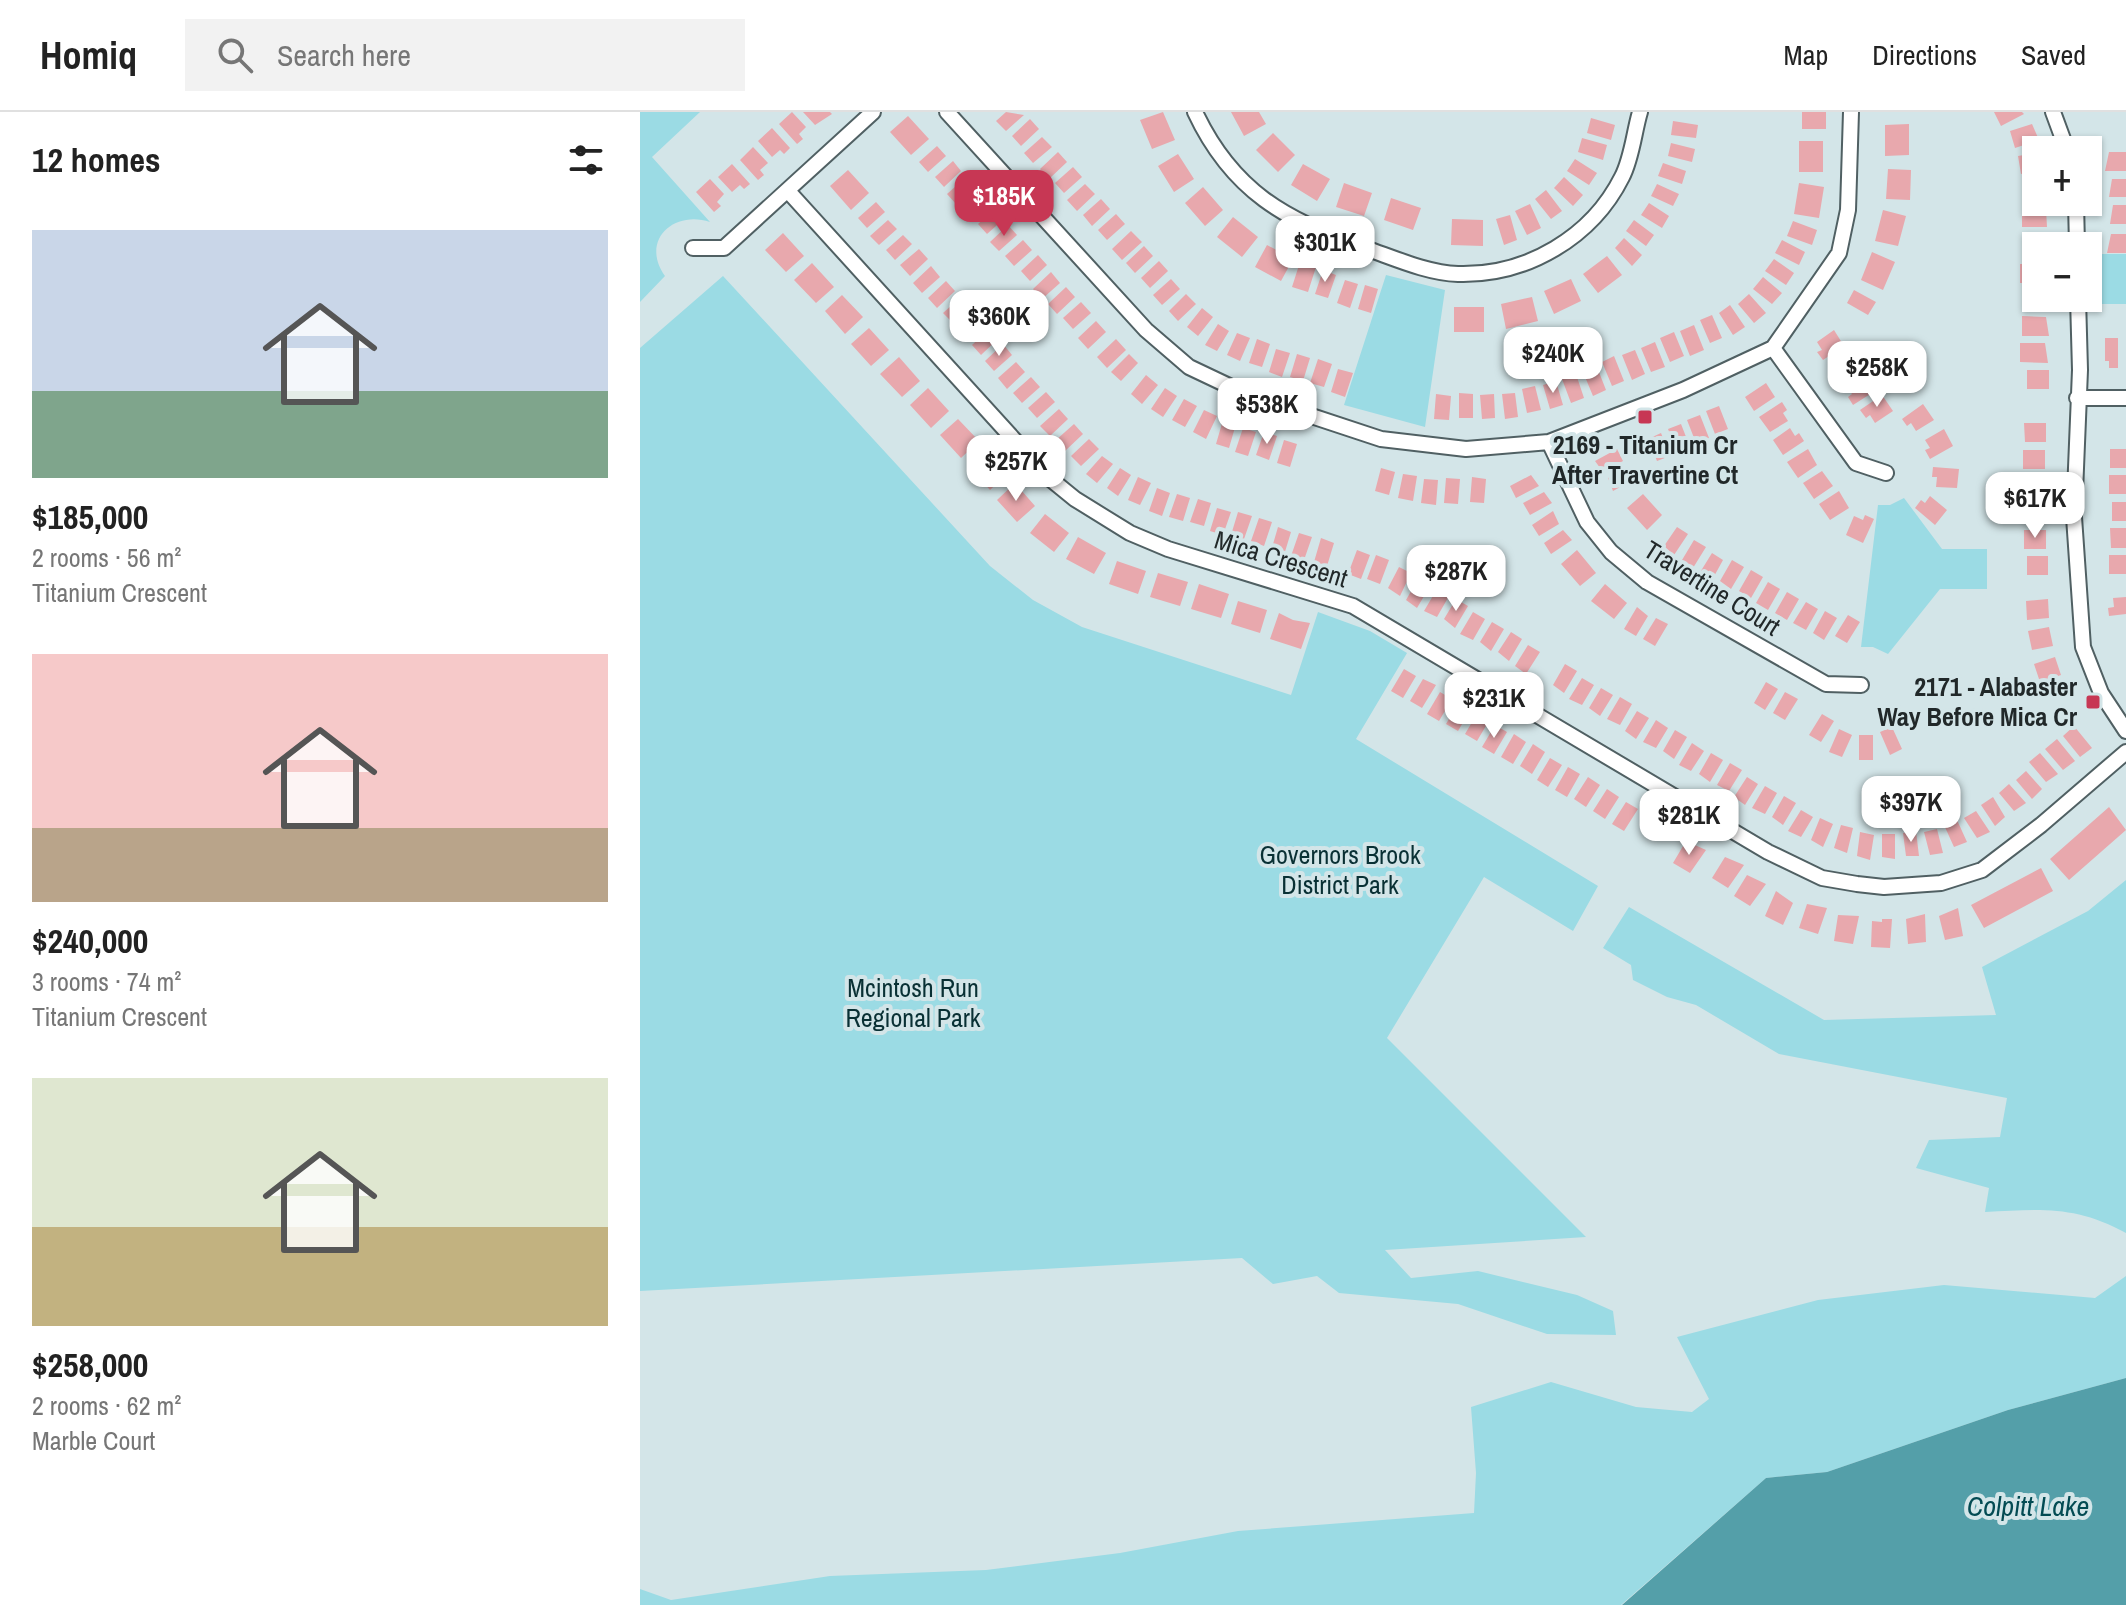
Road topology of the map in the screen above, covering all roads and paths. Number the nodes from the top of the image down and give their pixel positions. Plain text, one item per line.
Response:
1 (873, 112) edge
2 (947, 112) edge
3 (1195, 112) edge
4 (1640, 112) edge
5 (1851, 112) edge
6 (2053, 112) edge
7 (2062, 136) edge
8 (788, 191) junction
9 (693, 248) dead end
10 (2078, 312) edge
11 (1773, 348) junction
12 (2077, 398) junction
13 (2126, 398) edge
14 (1549, 442) junction
15 (1886, 473) dead end
16 (1861, 685) dead end
17 (2126, 731) edge
18 (2126, 752) edge

1 - 8 street
2 - 14 street
3 - 4 street
5 - 11 street
6 - 7 street
8 - 9 street
8 - 18 street, Mica Crescent
10 - 12 street
11 - 14 street
11 - 15 street
12 - 13 street
12 - 17 street
14 - 16 street, Travertine Court

